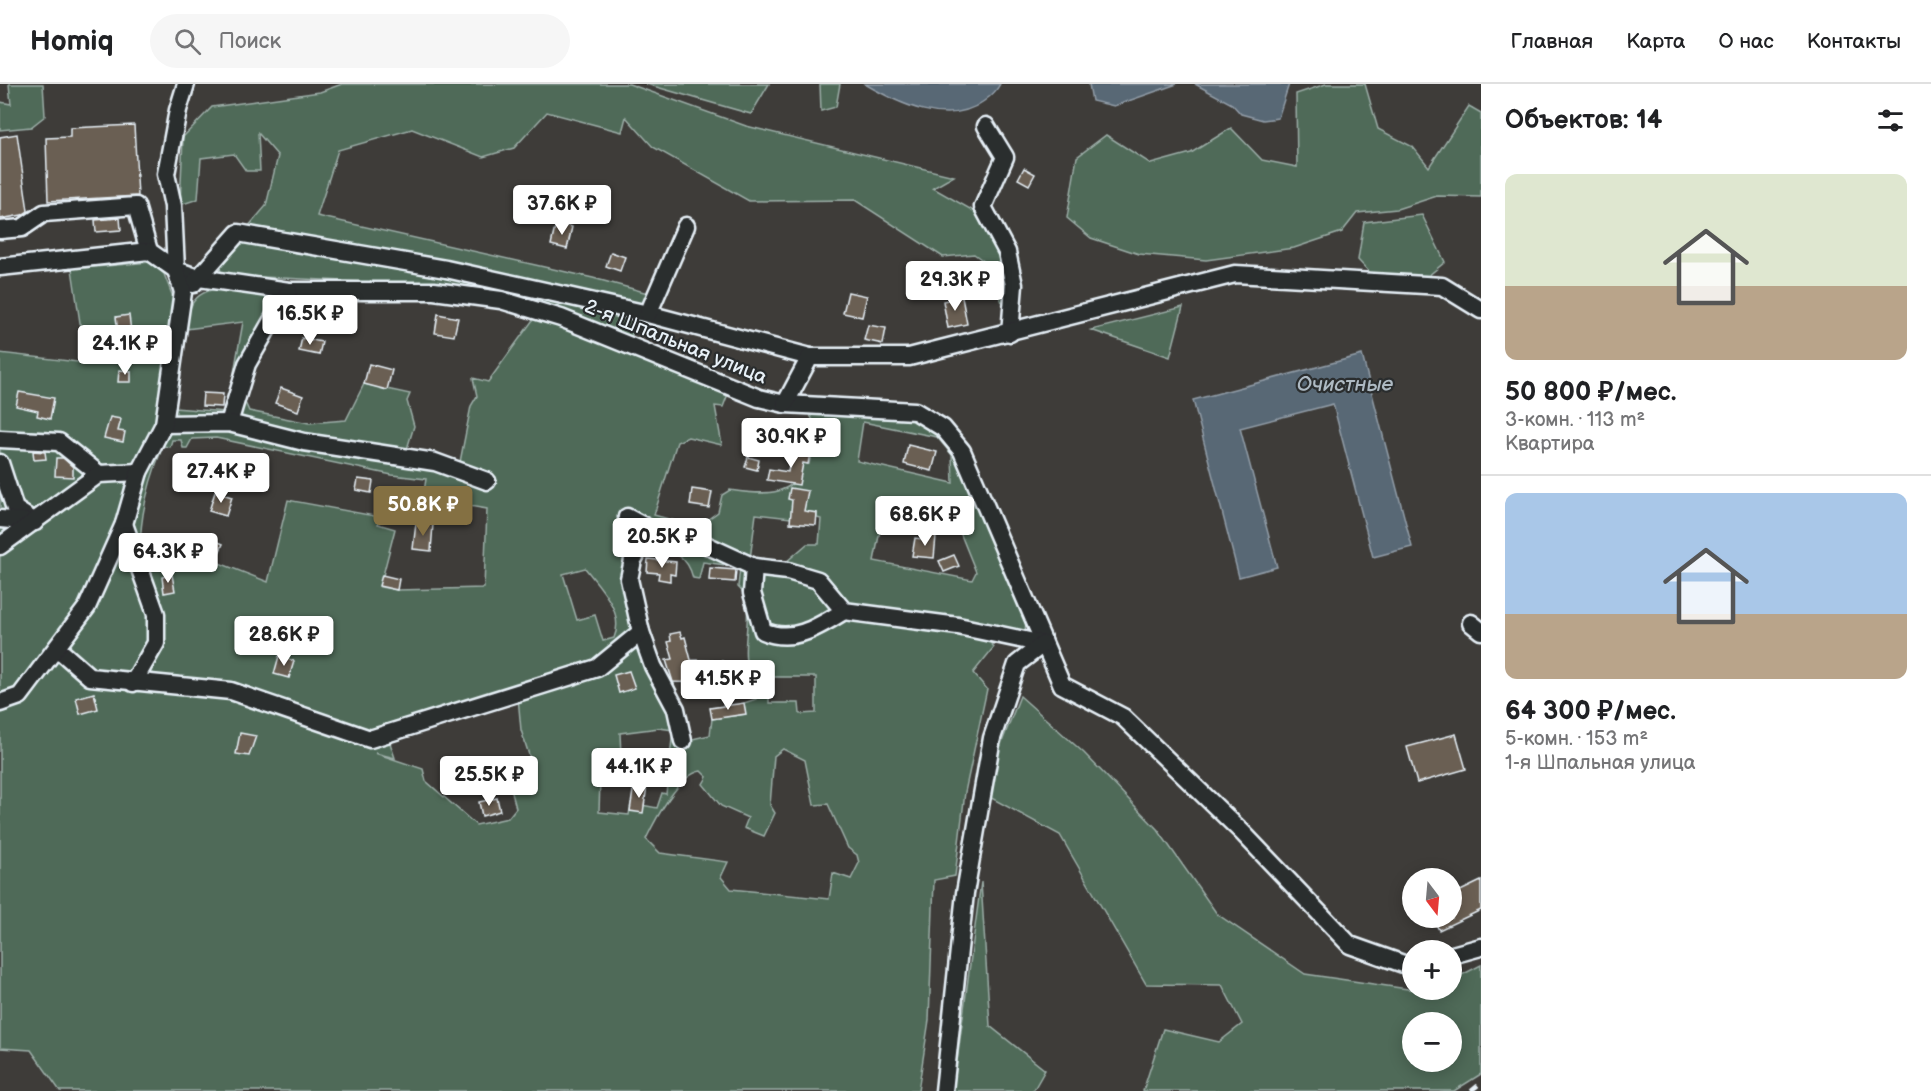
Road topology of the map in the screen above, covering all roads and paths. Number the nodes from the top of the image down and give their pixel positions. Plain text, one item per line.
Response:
1 (186, 84) edge
2 (986, 126) dead end
3 (686, 226) dead end
4 (0, 230) edge
5 (149, 251) junction
6 (0, 267) edge
7 (176, 270) junction
8 (199, 278) junction
9 (289, 291) junction
10 (183, 292) junction
11 (1481, 310) edge
12 (648, 314) junction
13 (1010, 333) junction
14 (810, 357) junction
15 (785, 404) junction
16 (229, 423) junction
17 (164, 424) junction
18 (0, 439) edge
19 (0, 463) edge
20 (140, 472) junction
21 (99, 474) junction
22 (487, 481) dead end
23 (627, 517) dead end
24 (0, 519) edge
25 (35, 522) junction
26 (124, 524) junction
27 (664, 537) junction
28 (0, 546) edge
29 (754, 567) junction
30 (844, 611) junction
31 (641, 632) junction
32 (1043, 644) junction
33 (58, 649) junction
34 (133, 683) junction
35 (0, 704) edge
36 (683, 741) dead end
37 (1481, 947) edge
38 (1462, 952) edge
39 (1402, 964) edge
40 (944, 1091) edge

1 - 7 street
2 - 13 street
3 - 12 street
4 - 5 street
5 - 6 street
5 - 7 street, 2-я Шпальная улица
7 - 8 street, 2-я Шпальная улица
7 - 10 street
8 - 9 street, 2-я Шпальная улица
8 - 10 street
8 - 12 street
9 - 15 street, 2-я Шпальная улица
9 - 16 street
10 - 17 street
11 - 13 street
12 - 14 street
13 - 14 street
14 - 15 street
15 - 32 street, 2-я Шпальная улица
16 - 17 street
16 - 22 street
17 - 20 street
18 - 21 street
19 - 25 street
20 - 21 street
20 - 26 street
21 - 25 street
23 - 27 street
24 - 25 street
25 - 28 street
26 - 33 street
26 - 34 street
27 - 29 street
27 - 31 street
29 - 30 street
29 - 30 street
30 - 32 street
31 - 34 street
31 - 36 street
32 - 39 street, 2-я Шпальная улица
32 - 40 street
33 - 34 street
33 - 35 street
37 - 38 street

